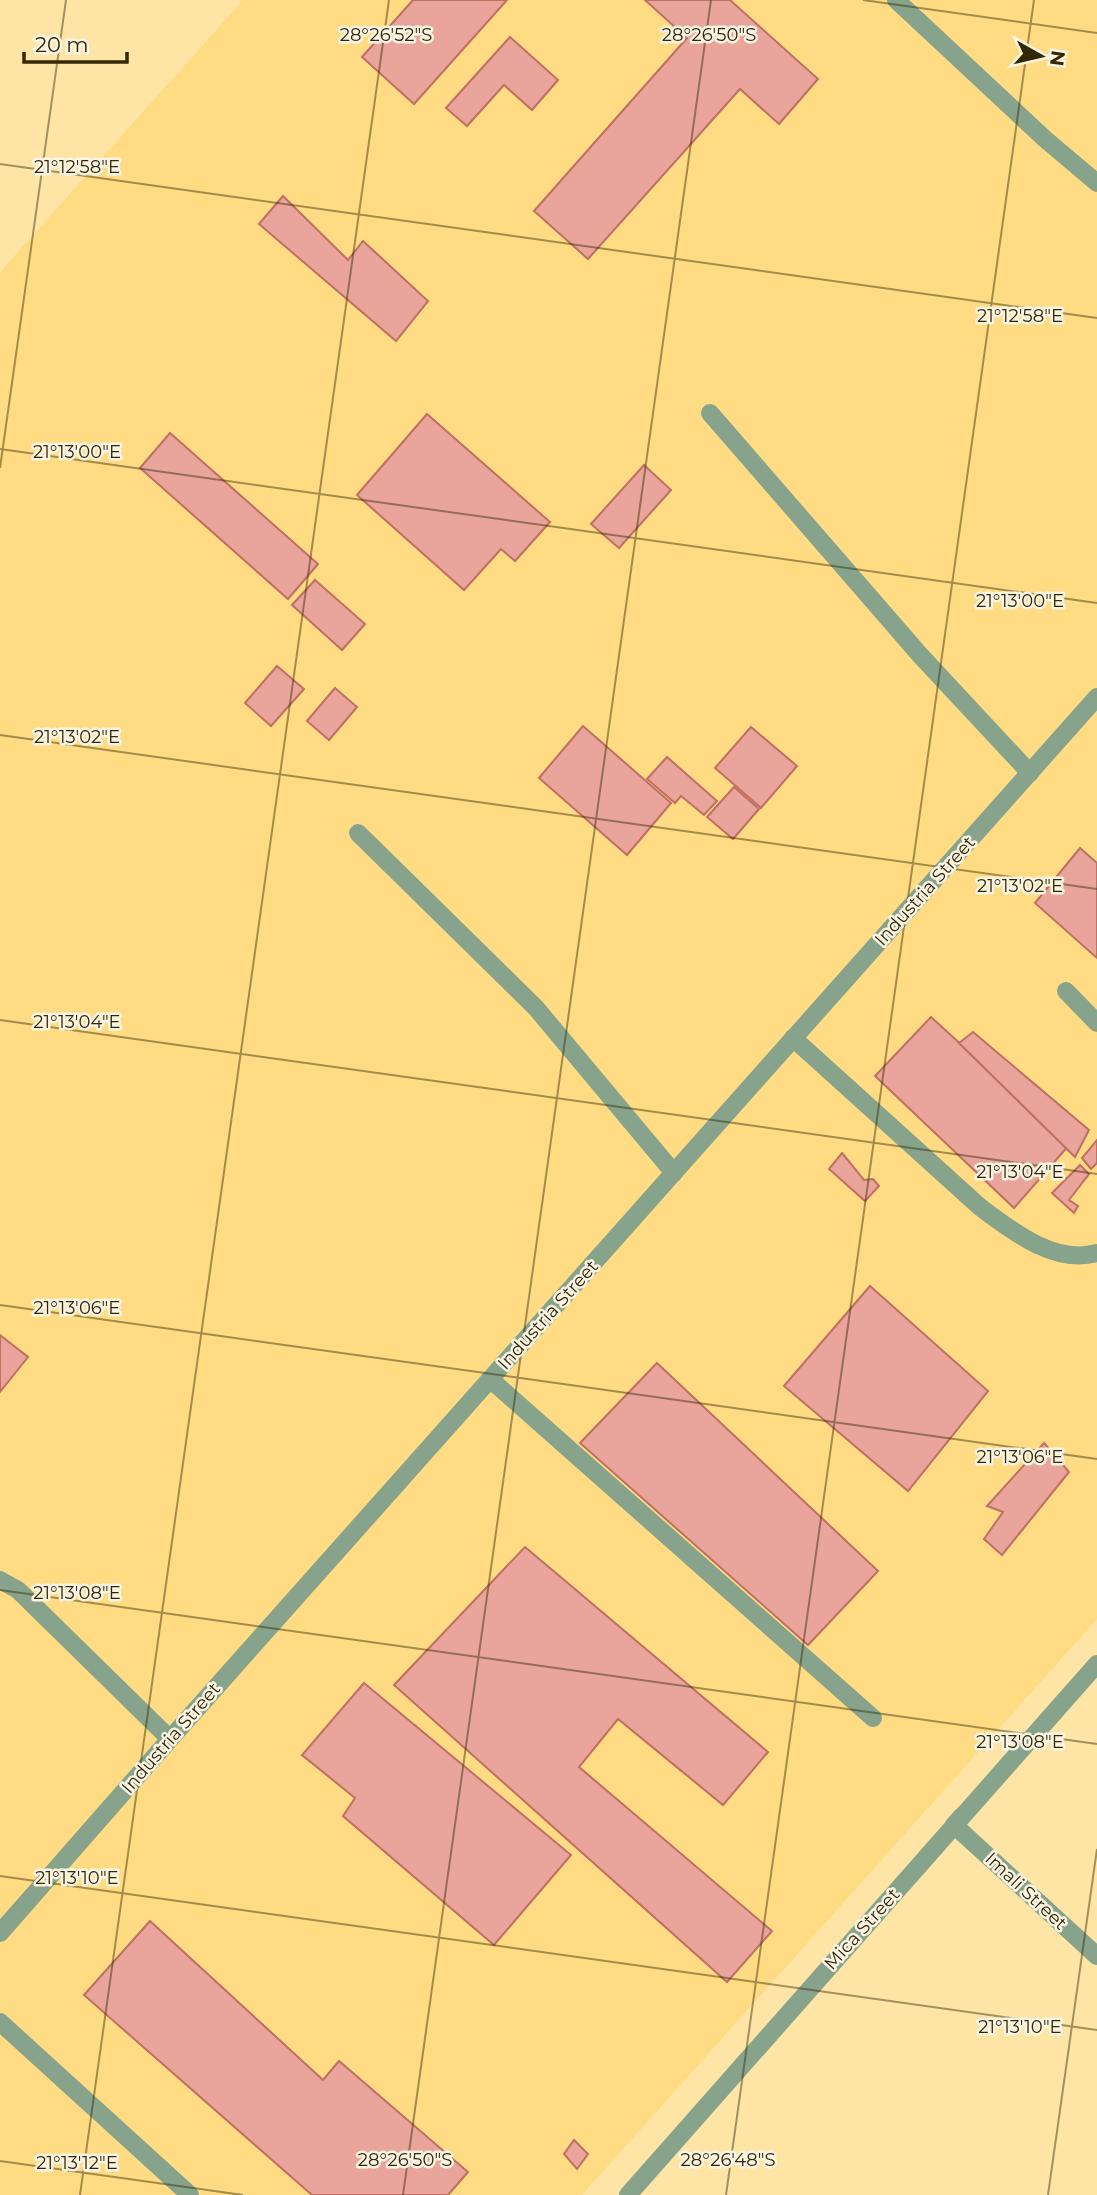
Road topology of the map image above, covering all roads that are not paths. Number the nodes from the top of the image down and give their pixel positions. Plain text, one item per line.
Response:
1 (896, 0) edge
2 (1095, 177) edge
3 (710, 413) dead end
4 (1097, 697) edge
5 (1030, 773) junction
6 (358, 832) dead end
7 (1066, 990) dead end
8 (1097, 1023) edge
9 (793, 1038) junction
10 (674, 1173) junction
11 (1097, 1254) edge
12 (490, 1380) junction
13 (0, 1580) edge
14 (1097, 1664) edge
15 (873, 1718) dead end
16 (170, 1739) junction
17 (959, 1820) junction
18 (0, 1933) edge
19 (1097, 1956) edge
20 (0, 2022) edge
21 (190, 2195) edge
22 (628, 2195) edge

1 - 2 street
3 - 5 street
4 - 5 street, Industria Street
5 - 9 street, Industria Street
6 - 10 street
7 - 8 street
9 - 10 street, Industria Street
9 - 11 street
10 - 12 street, Industria Street
12 - 15 street
12 - 16 street, Industria Street
13 - 16 street
14 - 17 street, Mica Street
16 - 18 street, Industria Street
17 - 19 street, Imali Street
17 - 22 street, Mica Street
20 - 21 street

